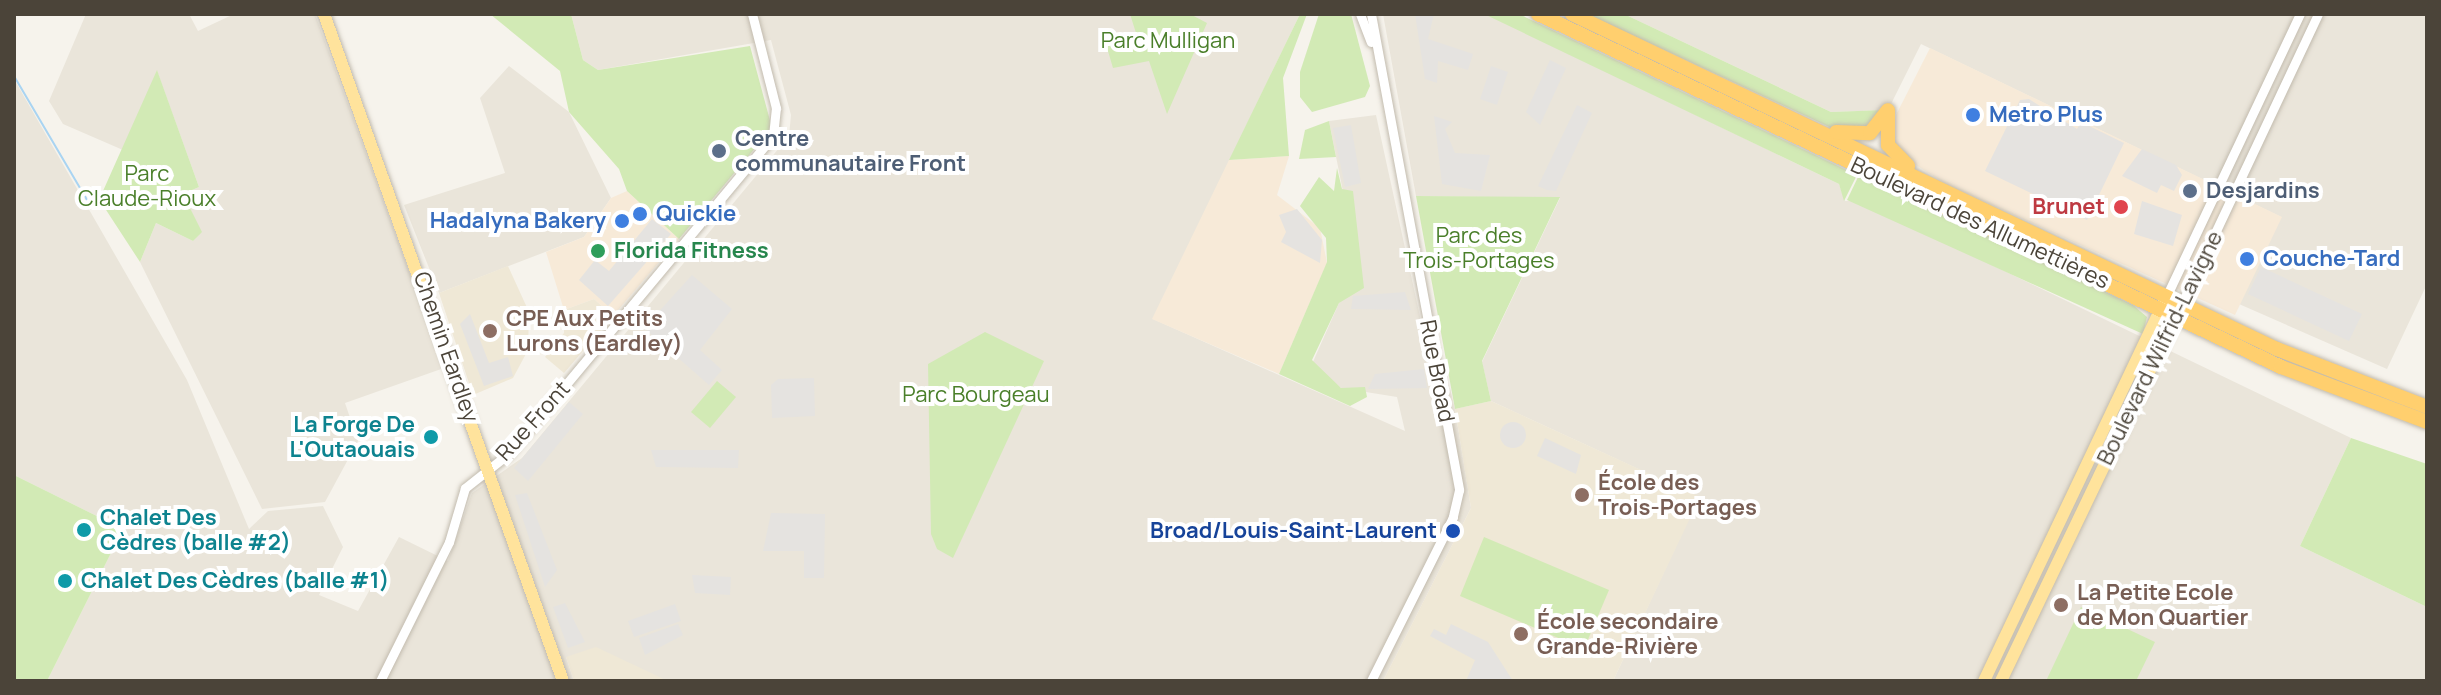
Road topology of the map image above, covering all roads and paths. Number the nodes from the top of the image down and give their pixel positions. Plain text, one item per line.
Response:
1 (324, 14) edge
2 (752, 14) edge
3 (1360, 14) edge
4 (1371, 14) edge
5 (1538, 14) edge
6 (1572, 14) edge
7 (2300, 14) edge
8 (2318, 14) edge
9 (1372, 45) junction
10 (1797, 119) junction
11 (1934, 184) junction
12 (2164, 302) junction
13 (2179, 309) junction
14 (2427, 407) edge
15 (2427, 422) edge
16 (488, 470) junction
17 (380, 681) edge
18 (563, 681) edge
19 (1371, 681) edge
20 (1984, 681) edge
21 (2001, 681) edge

1 - 16 main road, Chemin Eardley
2 - 16 street, Rue Front
3 - 9 street, Rue Broad
4 - 9 street, Rue Broad
5 - 12 highway, Boulevard des Allumettières
6 - 10 highway, Boulevard des Allumettières
7 - 12 street, Boulevard Wilfrid-Lavigne
8 - 13 street, Boulevard Wilfrid-Lavigne
9 - 19 street, Rue Broad
10 - 11 highway, Boulevard des Allumettières
10 - 11 highway
11 - 12 highway, Boulevard des Allumettières
12 - 13 highway, Boulevard des Allumettières
12 - 20 main road, Boulevard Wilfrid-Lavigne
13 - 14 highway, Boulevard des Allumettières
13 - 15 highway, Boulevard des Allumettières
13 - 21 main road, Boulevard Wilfrid-Lavigne
16 - 17 street, Rue Front
16 - 18 main road, Chemin Eardley

